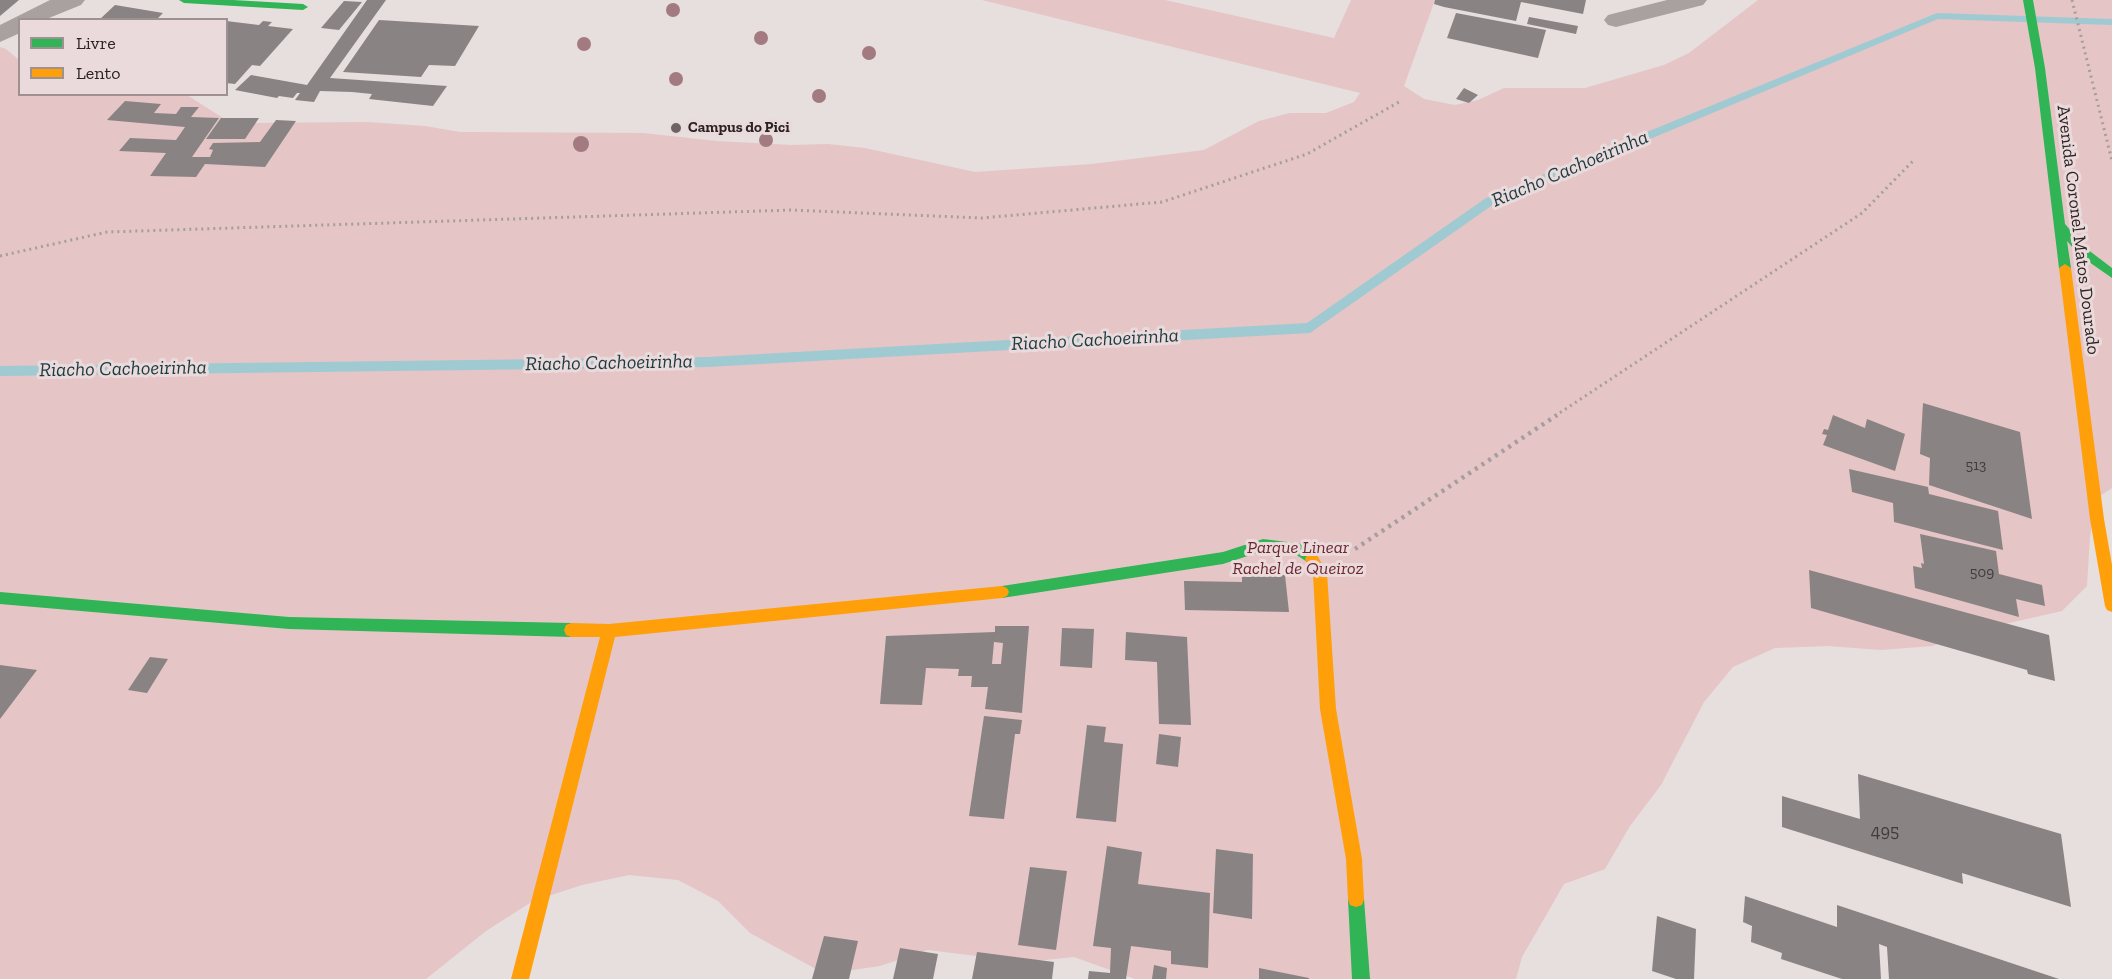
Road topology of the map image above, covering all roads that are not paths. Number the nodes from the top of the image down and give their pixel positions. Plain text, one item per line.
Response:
1 (72, 0) edge
2 (184, 0) edge
3 (1695, 0) edge
4 (2028, 0) edge
5 (303, 7) dead end
6 (31, 18) edge
7 (1616, 20) dead end
8 (18, 24) edge
9 (0, 35) edge
10 (2058, 224) junction
11 (2112, 274) edge
12 (2109, 504) dead end
13 (2097, 519) junction
14 (0, 598) edge
15 (2112, 606) edge
16 (609, 631) junction
17 (520, 979) edge
18 (1361, 979) edge

1 - 6 street
2 - 5 street
3 - 7 street
4 - 10 street, Avenida Coronel Matos Dourado
8 - 9 street
10 - 11 street
10 - 13 street, Avenida Coronel Matos Dourado
12 - 13 street
13 - 15 street, Avenida Coronel Matos Dourado
14 - 16 street
16 - 17 street
16 - 18 street

